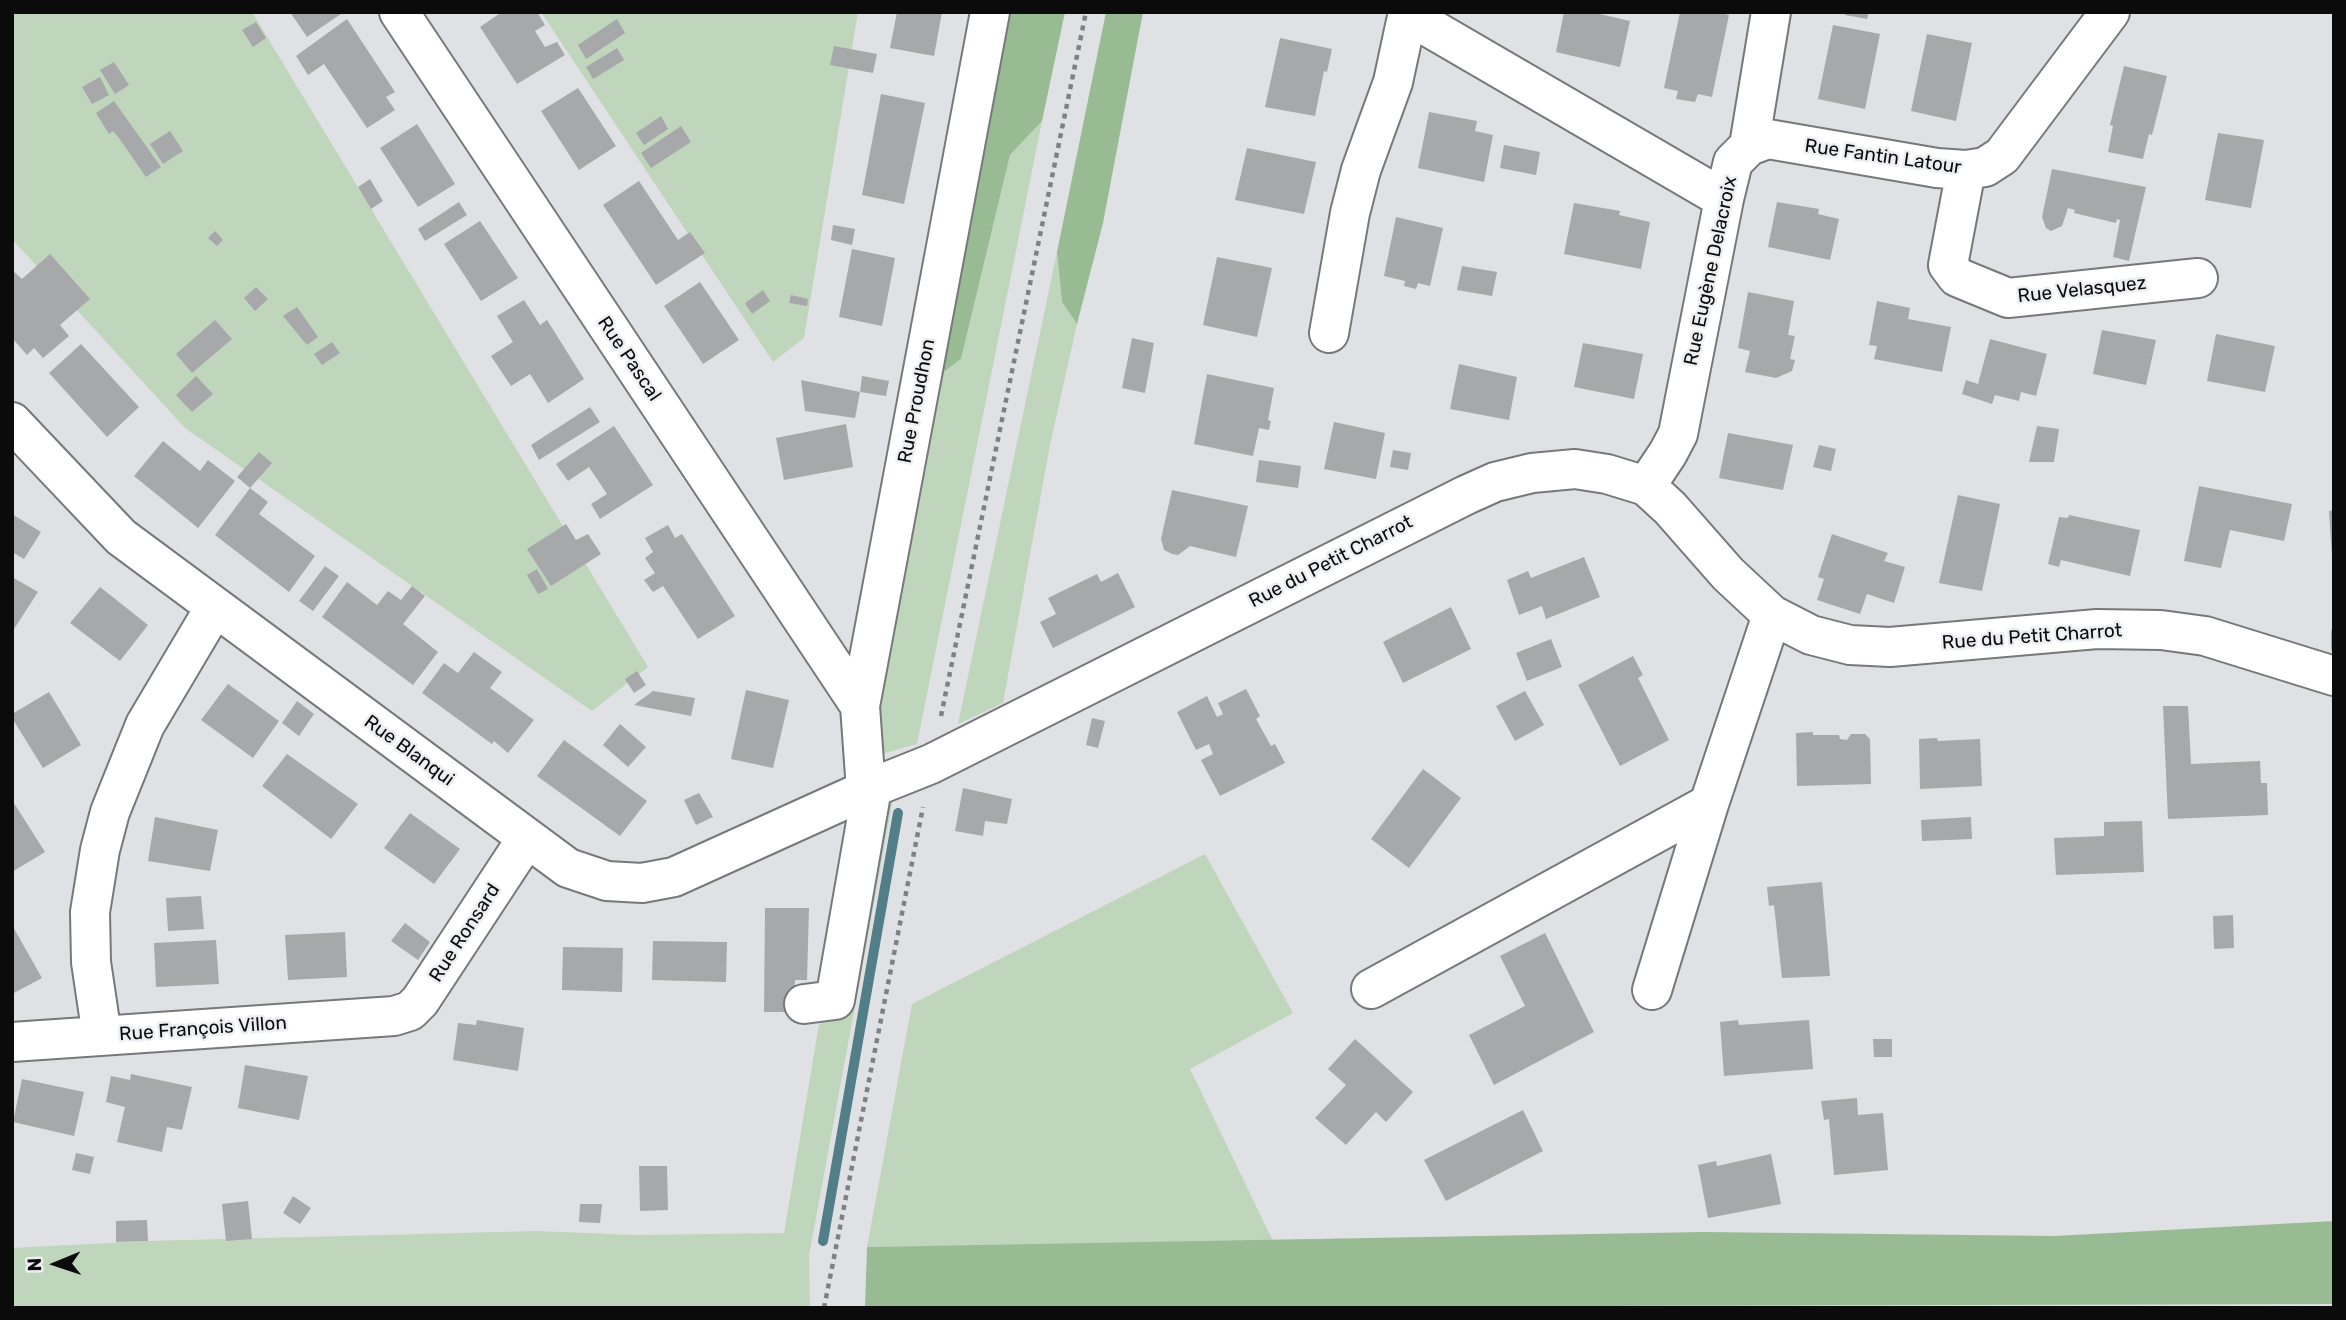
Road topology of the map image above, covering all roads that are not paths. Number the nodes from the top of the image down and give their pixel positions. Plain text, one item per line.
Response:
1 (399, 12) edge
2 (990, 12) edge
3 (1771, 12) edge
4 (2110, 12) edge
5 (1408, 13) edge
6 (1749, 146) junction
7 (1966, 170) junction
8 (1724, 199) junction
9 (2198, 278) dead end
10 (1329, 333) dead end
11 (12, 422) edge
12 (1646, 486) junction
13 (215, 607) junction
14 (1772, 615) junction
15 (2334, 676) edge
16 (860, 706) junction
17 (869, 789) junction
18 (1709, 804) junction
19 (527, 838) junction
20 (1371, 989) dead end
21 (1652, 990) dead end
22 (804, 1004) dead end
23 (394, 1016) joint
24 (102, 1036) junction
25 (12, 1042) edge

1 - 16 street, Rue Pascal
2 - 16 street, Rue Proudhon
3 - 6 street, Rue Eugène Delacroix
4 - 7 street, Rue Fantin Latour
5 - 8 street
5 - 10 street
6 - 7 street, Rue Fantin Latour
6 - 8 street, Rue Eugène Delacroix
7 - 9 street, Rue Velasquez
8 - 12 street, Rue Eugène Delacroix
11 - 13 street, Rue Blanqui
12 - 14 street, Rue du Petit Charrot
12 - 17 street, Rue du Petit Charrot
13 - 19 street, Rue Blanqui
13 - 24 street
14 - 15 street, Rue du Petit Charrot
14 - 18 street
16 - 17 street, Rue Proudhon
17 - 19 street, Rue Blanqui
17 - 22 street, Rue Proudhon
18 - 20 street
18 - 21 street
19 - 23 street, Rue Ronsard
23 - 24 street, Rue François Villon
24 - 25 street, Rue François Villon

